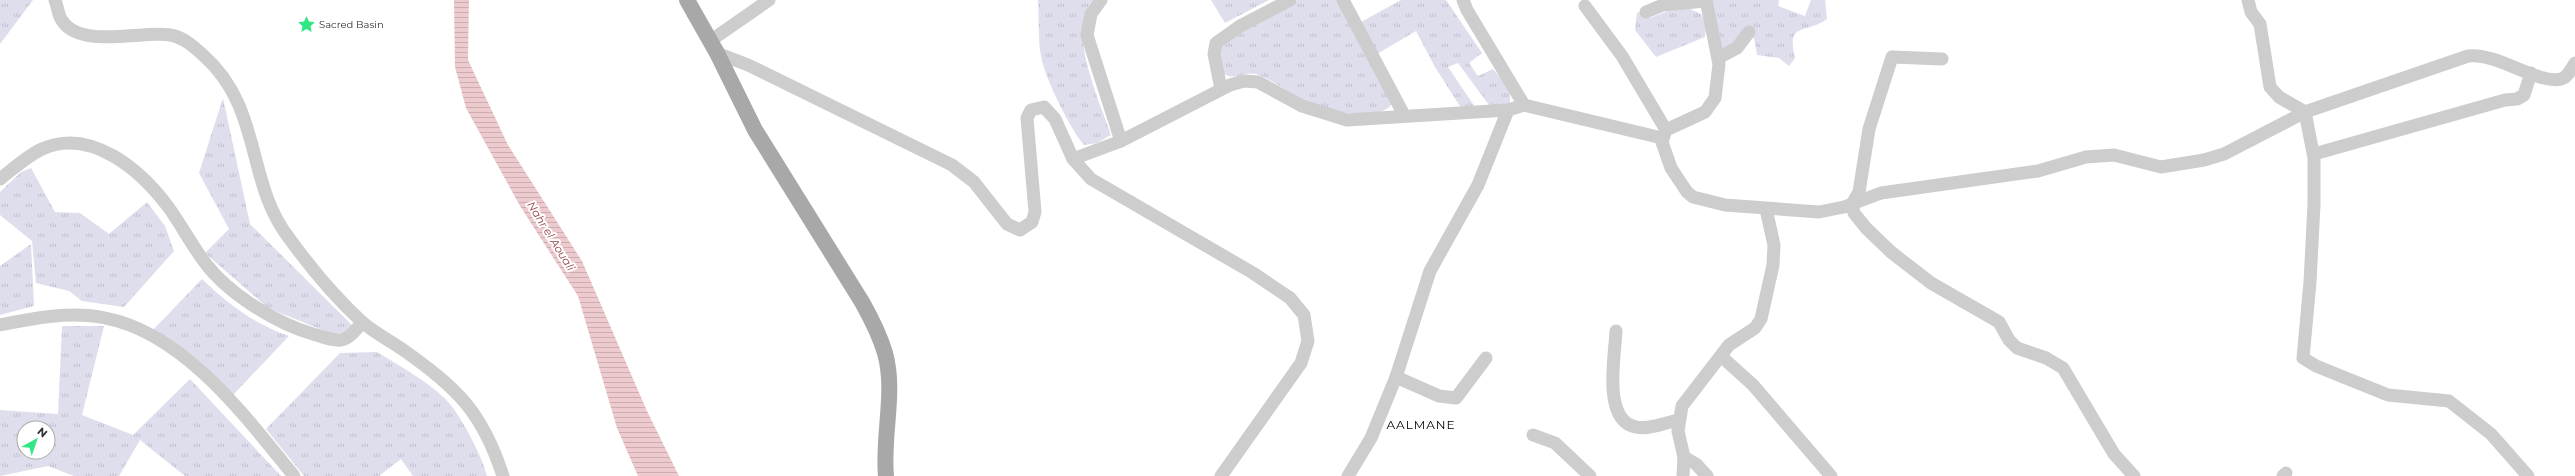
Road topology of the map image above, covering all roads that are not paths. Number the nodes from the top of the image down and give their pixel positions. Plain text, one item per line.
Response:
1 (55, 0) edge
2 (687, 0) edge
3 (768, 0) edge
4 (1101, 0) edge
5 (1290, 0) edge
6 (1343, 0) edge
7 (1463, 0) edge
8 (2248, 0) edge
9 (1705, 1) edge
10 (1663, 3) edge
11 (1585, 6) dead end
12 (1646, 12) dead end
13 (1750, 32) dead end
14 (713, 47) junction
15 (1718, 58) junction
16 (1942, 59) dead end
17 (2575, 64) edge
18 (2531, 73) junction
19 (1221, 89) junction
20 (1524, 105) junction
21 (1508, 110) junction
22 (2305, 112) junction
23 (1404, 115) junction
24 (1664, 134) junction
25 (1121, 141) junction
26 (2314, 154) junction
27 (1073, 159) junction
28 (0, 179) edge
29 (1852, 204) junction
30 (1766, 209) junction
31 (362, 322) junction
32 (0, 325) edge
33 (1616, 330) dead end
34 (1722, 357) junction
35 (1486, 358) dead end
36 (1396, 377) junction
37 (1678, 420) junction
38 (1533, 435) dead end
39 (1684, 457) junction
40 (294, 476) edge
41 (503, 476) edge
42 (886, 476) edge
43 (1220, 476) edge
44 (1348, 476) edge
45 (1590, 476) edge
46 (1683, 476) edge
47 (1707, 476) edge
48 (1831, 476) edge
49 (2134, 476) edge
50 (2528, 476) edge

1 - 31 street
2 - 14 main road
3 - 14 street
4 - 25 street
5 - 19 street
6 - 23 street
7 - 20 street
8 - 22 street
9 - 10 street
9 - 15 street
10 - 12 street
11 - 24 street
13 - 15 street
14 - 27 street
14 - 42 main road
15 - 24 street
16 - 29 street
17 - 18 street
18 - 22 street
18 - 26 street
19 - 23 street
19 - 25 street
20 - 21 street
20 - 24 street
21 - 23 street
21 - 36 street
22 - 26 street
22 - 29 street
24 - 30 street
25 - 27 street
26 - 50 street
27 - 43 street
28 - 31 street
29 - 30 street
29 - 49 street
30 - 34 street
31 - 41 street
32 - 40 street
33 - 37 street
34 - 37 street
34 - 48 street
35 - 36 street
36 - 44 street
37 - 39 street
38 - 45 street
39 - 46 street
39 - 47 street

